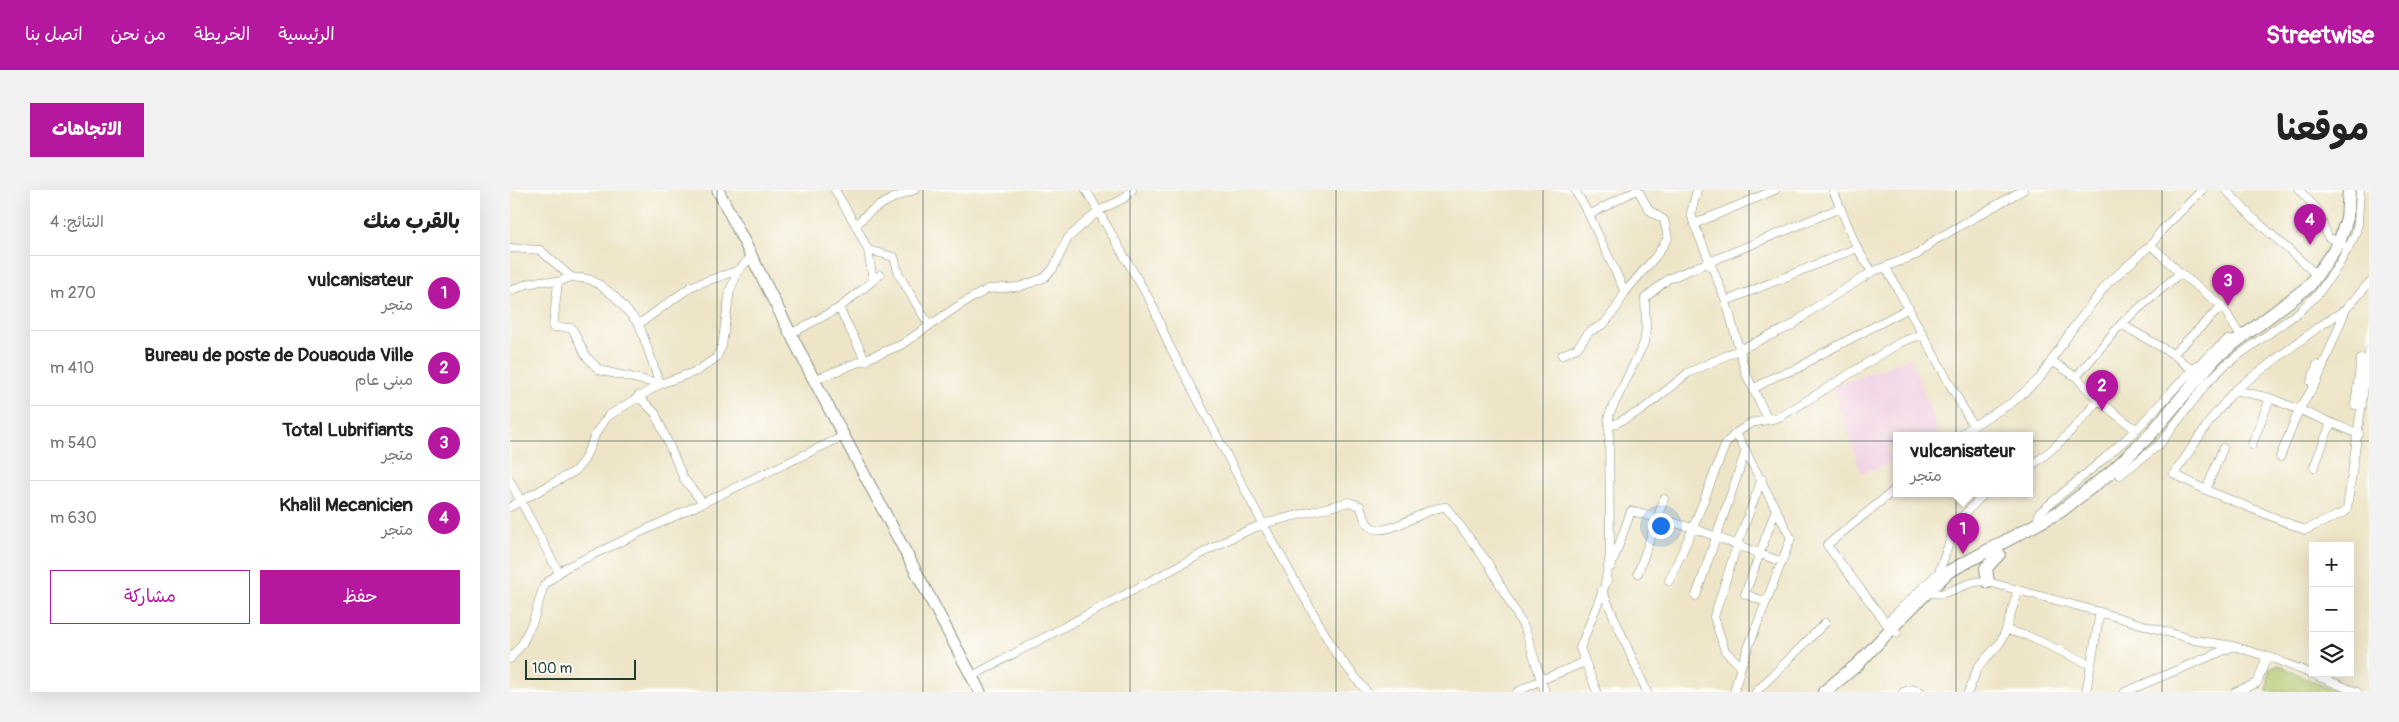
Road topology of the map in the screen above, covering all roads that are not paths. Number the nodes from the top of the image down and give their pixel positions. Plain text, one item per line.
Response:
1 (718, 190) edge
2 (835, 190) edge
3 (914, 190) edge
4 (1086, 190) edge
5 (1132, 190) edge
6 (1575, 190) edge
7 (1648, 190) edge
8 (1697, 190) edge
9 (1775, 190) edge
10 (1833, 190) edge
11 (2023, 190) edge
12 (2202, 190) edge
13 (2226, 190) edge
14 (2349, 190) edge
15 (2355, 190) edge
16 (2360, 190) edge
17 (1638, 191) edge
18 (2302, 192) edge
19 (1840, 208) junction
20 (1098, 211) junction
21 (1589, 215) junction
22 (1694, 224) junction
23 (856, 226) junction
24 (2341, 244) junction
25 (2151, 245) junction
26 (510, 248) edge
27 (1857, 248) junction
28 (868, 250) junction
29 (752, 256) junction
30 (1710, 262) junction
31 (1886, 268) junction
32 (739, 270) junction
33 (1872, 272) junction
34 (2180, 273) junction
35 (2318, 276) junction
36 (571, 277) junction
37 (558, 282) junction
38 (2369, 282) edge
39 (510, 291) edge
40 (1625, 292) junction
41 (1726, 301) junction
42 (2222, 306) junction
43 (840, 308) junction
44 (1908, 308) junction
45 (2346, 309) junction
46 (639, 324) junction
47 (2121, 324) junction
48 (929, 325) junction
49 (792, 334) junction
50 (1923, 334) junction
51 (2239, 339) junction
52 (1740, 350) junction
53 (2173, 354) junction
54 (1562, 355) dead end
55 (2368, 355) edge
56 (866, 361) junction
57 (2052, 361) junction
58 (2192, 370) junction
59 (2076, 377) junction
60 (814, 380) junction
61 (660, 384) junction
62 (1753, 389) junction
63 (2235, 390) junction
64 (638, 396) junction
65 (2270, 398) junction
66 (2098, 400) junction
67 (2298, 410) junction
68 (1768, 420) junction
69 (2331, 423) junction
70 (1973, 426) junction
71 (1609, 427) junction
72 (2136, 430) junction
73 (1965, 432) edge
74 (1736, 433) junction
75 (2358, 434) junction
76 (844, 436) junction
77 (2252, 445) dead end
78 (2223, 448) dead end
79 (1746, 450) junction
80 (2280, 457) dead end
81 (2033, 463) edge
82 (2314, 468) dead end
83 (2120, 475) junction
84 (1762, 479) junction
85 (510, 481) edge
86 (2206, 490) junction
87 (1893, 491) edge
88 (1981, 497) edge
89 (1664, 499) dead end
90 (520, 502) junction
91 (703, 503) junction
92 (510, 507) edge
93 (1776, 509) junction
94 (1658, 520) junction
95 (1263, 524) junction
96 (2037, 526) junction
97 (1693, 528) junction
98 (1716, 537) junction
99 (1737, 545) junction
100 (1759, 554) junction
101 (1999, 554) junction
102 (1782, 562) junction
103 (559, 573) junction
104 (1638, 573) dead end
105 (1670, 581) dead end
106 (1988, 582) junction
107 (1604, 587) junction
108 (2018, 590) junction
109 (1931, 593) junction
110 (1696, 596) dead end
111 (1766, 602) junction
112 (2100, 612) junction
113 (1825, 623) dead end
114 (1891, 628) junction
115 (2006, 630) junction
116 (2233, 646) junction
117 (2267, 656) junction
118 (510, 659) edge
119 (1585, 662) junction
120 (2091, 665) junction
121 (1741, 666) junction
122 (972, 676) junction
123 (1541, 680) junction
124 (980, 692) edge
125 (1367, 692) edge
126 (1517, 692) edge
127 (1545, 692) edge
128 (1597, 692) edge
129 (1646, 692) edge
130 (1734, 692) edge
131 (1756, 692) edge
132 (1824, 692) edge
133 (1835, 692) edge
134 (1904, 692) edge
135 (1921, 692) edge
136 (1968, 692) edge
137 (2086, 692) edge
138 (2126, 692) edge
139 (2235, 692) edge
140 (2357, 692) edge

1 - 29 main road
2 - 23 street
3 - 23 street
4 - 20 street
5 - 20 street
6 - 21 street
7 - 17 street
8 - 22 street
9 - 22 street
10 - 19 street
11 - 31 street
12 - 25 street
13 - 35 street
14 - 24 main road
15 - 24 main road
16 - 83 street
17 - 21 street
17 - 40 street
18 - 24 street
19 - 27 street
19 - 30 street
20 - 48 street
20 - 95 street
21 - 40 street
22 - 30 street
23 - 28 street
24 - 35 main road
24 - 83 main road
25 - 34 street
25 - 57 street
26 - 36 street
27 - 33 street
27 - 41 street
28 - 43 street
28 - 48 street
29 - 32 street
29 - 49 main road
30 - 41 street
30 - 71 street
31 - 33 street
31 - 44 street
32 - 46 street
32 - 61 street
33 - 52 street
34 - 42 street
34 - 47 street
35 - 51 main road
36 - 37 street
36 - 46 street
37 - 39 street
37 - 61 street
38 - 45 street
40 - 54 street
41 - 52 street
42 - 51 street
42 - 53 street
43 - 49 street
43 - 56 street
44 - 50 street
44 - 62 street
45 - 63 street
45 - 67 street
46 - 61 street
47 - 53 street
47 - 59 street
48 - 56 street
49 - 60 main road
50 - 68 street
50 - 70 street
51 - 58 street
51 - 96 main road
52 - 62 street
52 - 71 street
53 - 58 street
55 - 75 street
56 - 60 street
57 - 59 street
57 - 70 street
58 - 72 street
59 - 66 street
60 - 76 main road
61 - 64 street
62 - 68 street
63 - 65 street
63 - 86 street
64 - 90 street
64 - 91 street
65 - 67 street
65 - 77 street
66 - 72 street
66 - 81 street
67 - 69 street
67 - 80 street
68 - 74 street
69 - 75 street
69 - 82 street
70 - 73 street
71 - 107 street
72 - 96 street
74 - 79 street
74 - 97 street
75 - 86 street
76 - 91 street
76 - 122 main road
78 - 86 street
79 - 84 street
79 - 98 street
83 - 101 main road
84 - 93 street
84 - 99 street
85 - 90 street
87 - 114 street
88 - 114 street
89 - 94 street
90 - 92 street
90 - 103 street
91 - 103 street
93 - 100 street
93 - 102 street
94 - 97 street
94 - 104 street
94 - 107 street
95 - 122 street
95 - 123 street
95 - 125 street
96 - 109 main road
97 - 98 street
97 - 105 street
98 - 99 street
98 - 110 street
99 - 100 street
99 - 121 street
100 - 102 street
100 - 111 street
101 - 106 main road
101 - 109 main road
102 - 111 street
103 - 118 street
106 - 108 street
106 - 109 street
107 - 119 street
107 - 129 street
108 - 112 street
108 - 115 street
109 - 114 main road
111 - 121 street
112 - 116 street
112 - 120 street
113 - 131 street
114 - 132 main road
114 - 133 main road
115 - 120 street
115 - 136 street
116 - 117 street
116 - 138 street
117 - 139 street
117 - 140 street
119 - 123 street
119 - 128 street
120 - 137 street
121 - 130 street
122 - 124 main road
123 - 126 street
123 - 127 street
134 - 135 street

